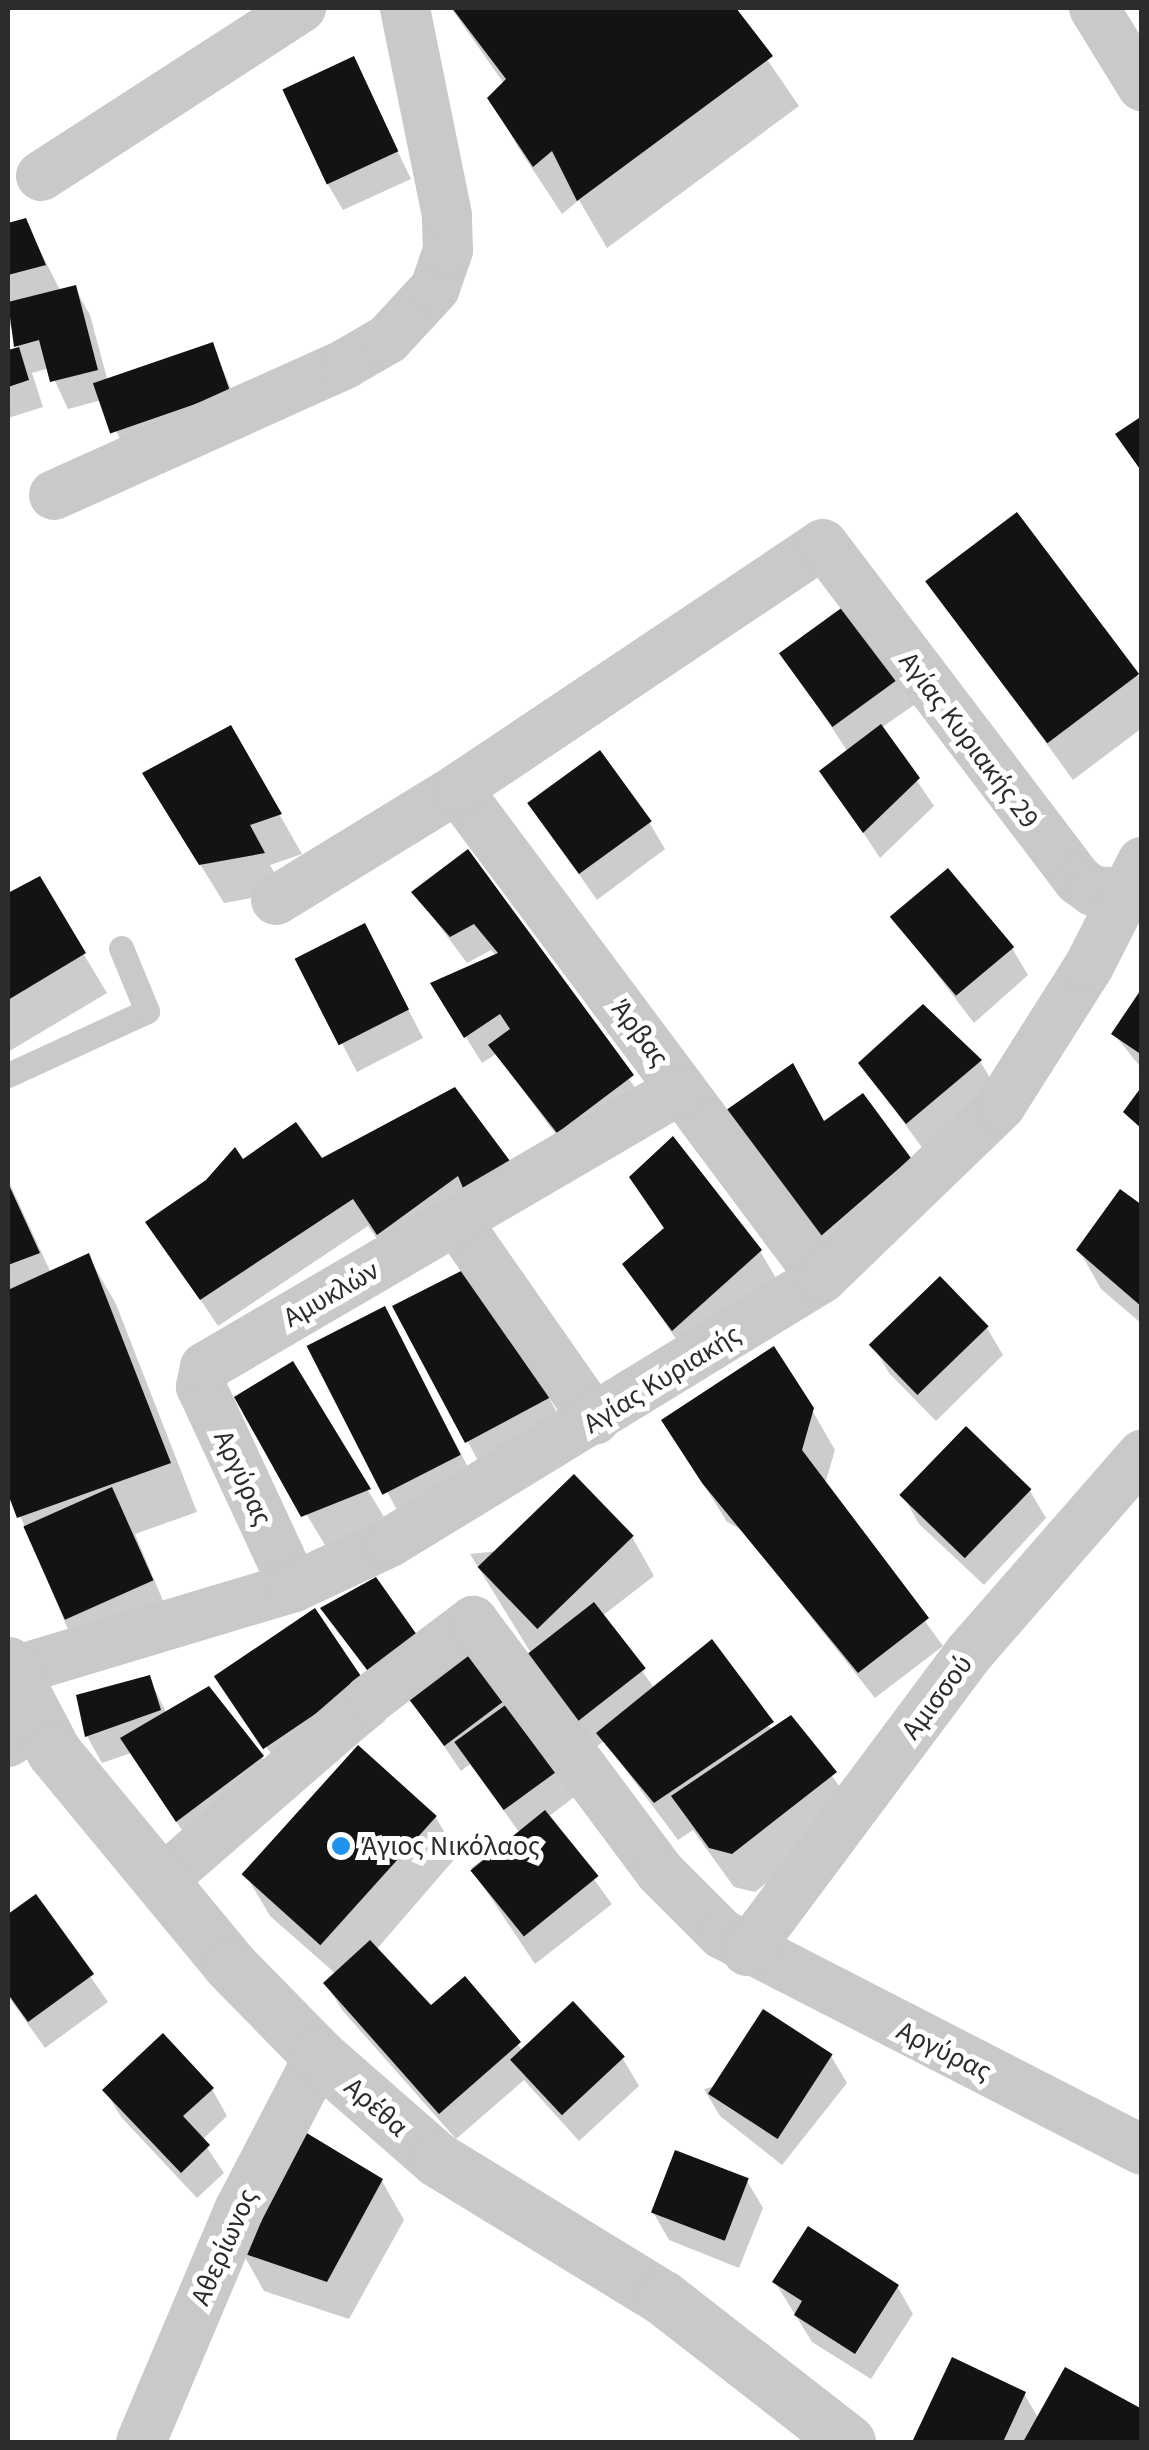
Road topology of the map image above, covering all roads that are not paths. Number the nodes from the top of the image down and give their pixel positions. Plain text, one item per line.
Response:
1 (300, 8) edge
2 (405, 8) edge
3 (1094, 8) edge
4 (1142, 86) edge
5 (41, 176) dead end
6 (54, 495) dead end
7 (457, 788) junction
8 (1137, 883) edge
9 (276, 900) dead end
10 (121, 948) dead end
11 (8, 1075) edge
12 (681, 1089) junction
13 (458, 1222) junction
14 (822, 1278) junction
15 (205, 1367) joint
16 (595, 1420) junction
17 (1142, 1455) edge
18 (294, 1587) junction
19 (9, 1668) edge
20 (21, 1733) edge
21 (160, 1882) junction
22 (747, 1950) junction
23 (319, 2056) junction
24 (1142, 2150) edge
25 (140, 2442) edge
26 (848, 2442) edge

1 - 5 street
2 - 6 street
3 - 4 street
7 - 8 street, Αγίας Κυριακής 29
7 - 9 street
7 - 12 street, Άρβας
8 - 14 street, Αγίας Κυριακής
10 - 11 lane
12 - 13 street, Αμυκλών
12 - 14 street, Άρβας
13 - 15 street, Αμυκλών
13 - 16 street
14 - 16 street, Αγίας Κυριακής
15 - 18 street, Αργύρας
16 - 18 street, Αγίας Κυριακής
17 - 22 street, Αμισσού
18 - 19 street, Αγίας Κυριακής
19 - 20 street, Αρέθα
20 - 21 street, Αρέθα
21 - 22 street, Αργύρας
21 - 23 street, Αρέθα
22 - 24 street, Αργύρας
23 - 25 street, Αθερίωνος
23 - 26 street, Αρέθα

